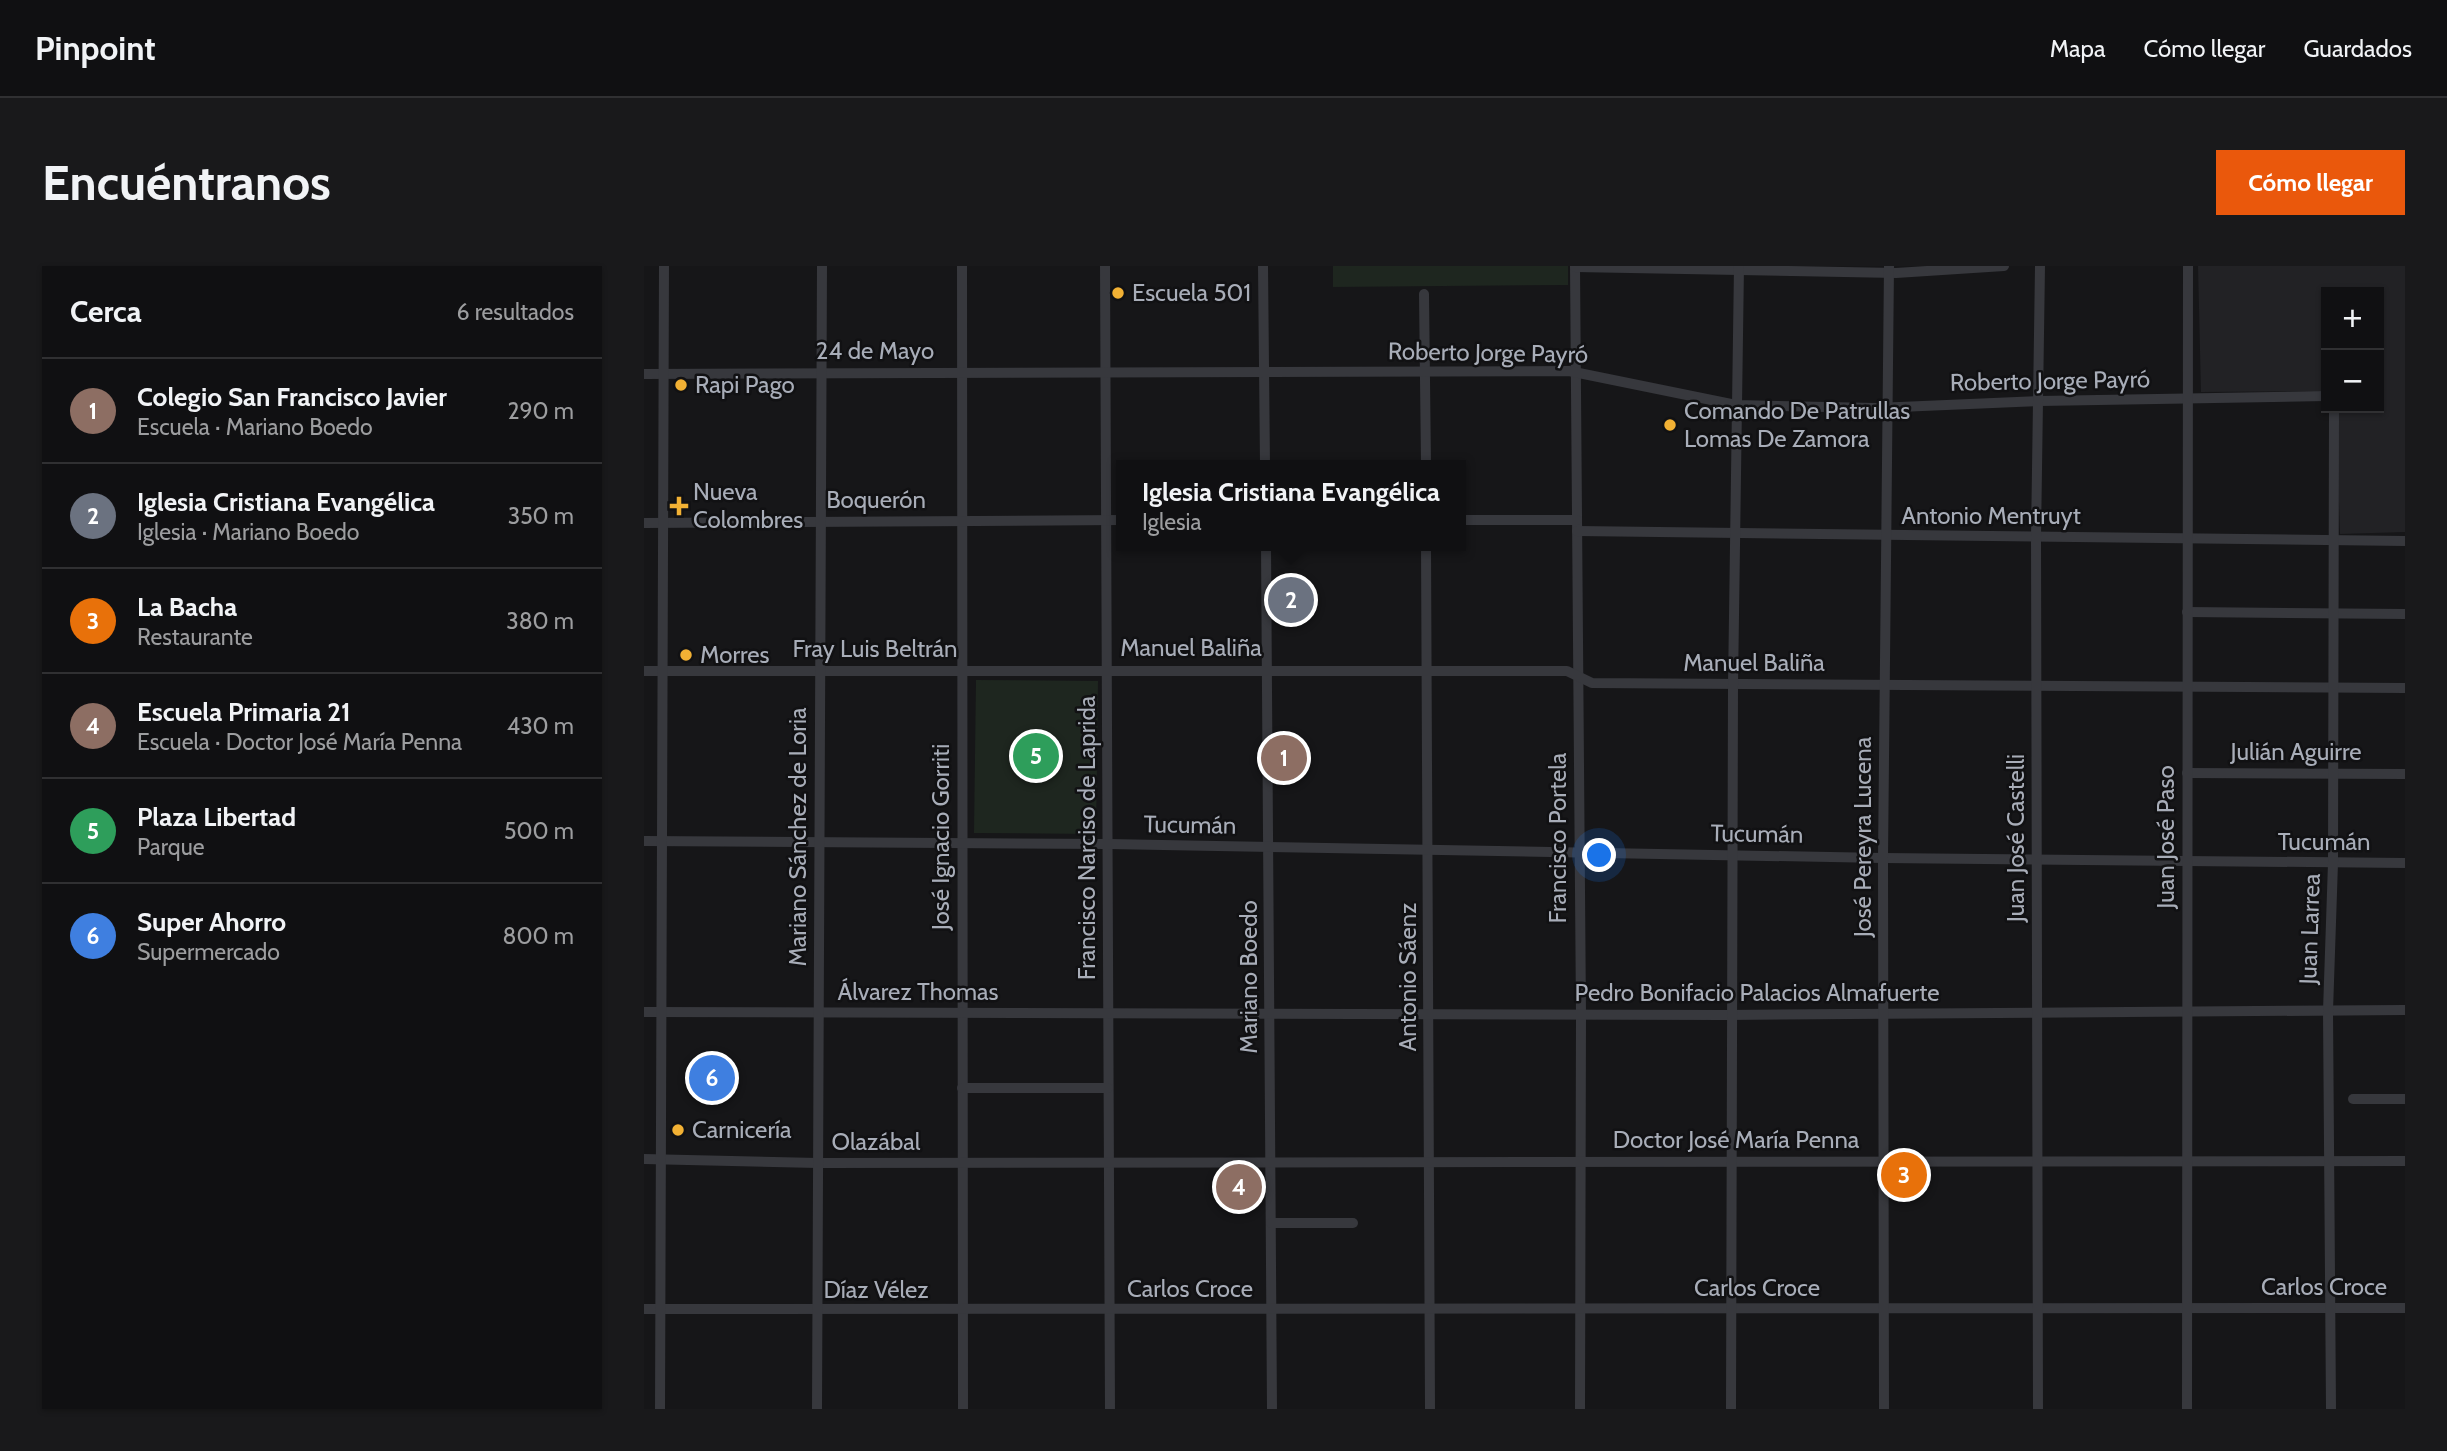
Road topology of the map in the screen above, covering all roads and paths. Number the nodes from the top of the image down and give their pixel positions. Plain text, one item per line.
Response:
1 (664, 266) edge
2 (822, 266) edge
3 (962, 266) edge
4 (1105, 266) edge
5 (1264, 266) edge
6 (1575, 266) edge
7 (2004, 266) edge
8 (2040, 266) edge
9 (2188, 266) edge
10 (1739, 268) edge
11 (1889, 270) edge
12 (1424, 294) dead end
13 (1107, 371) junction
14 (1425, 371) junction
15 (821, 372) junction
16 (964, 372) junction
17 (1265, 372) junction
18 (1576, 372) junction
19 (644, 373) edge
20 (663, 373) junction
21 (2321, 396) edge
22 (2188, 399) junction
23 (2040, 401) junction
24 (1736, 405) junction
25 (1886, 407) junction
26 (2334, 413) edge
27 (1265, 460) edge
28 (1426, 460) edge
29 (1108, 520) junction
30 (1116, 520) edge
31 (1466, 520) edge
32 (963, 521) junction
33 (820, 522) junction
34 (644, 523) edge
35 (664, 524) junction
36 (1577, 525) junction
37 (1735, 533) junction
38 (1885, 536) junction
39 (2036, 537) junction
40 (2187, 537) junction
41 (2334, 541) junction
42 (2405, 541) edge
43 (1266, 551) edge
44 (1426, 551) edge
45 (2187, 612) junction
46 (2334, 613) junction
47 (2405, 614) edge
48 (962, 669) junction
49 (1107, 669) junction
50 (820, 670) junction
51 (1268, 670) junction
52 (1426, 670) junction
53 (644, 671) edge
54 (664, 671) junction
55 (1578, 678) junction
56 (1885, 684) junction
57 (1733, 685) junction
58 (2037, 685) junction
59 (2188, 686) junction
60 (2334, 688) junction
61 (2405, 688) edge
62 (2334, 773) junction
63 (2187, 774) junction
64 (2405, 774) edge
65 (644, 841) edge
66 (664, 841) junction
67 (819, 842) junction
68 (962, 843) junction
69 (1108, 844) junction
70 (1270, 848) junction
71 (1429, 850) junction
72 (1579, 853) junction
73 (1732, 855) junction
74 (1883, 858) junction
75 (2037, 859) junction
76 (2187, 862) junction
77 (2333, 863) junction
78 (2405, 863) edge
79 (2405, 1010) edge
80 (2187, 1011) junction
81 (2328, 1011) junction
82 (663, 1012) junction
83 (2037, 1012) junction
84 (644, 1013) edge
85 (818, 1013) junction
86 (962, 1013) junction
87 (1109, 1014) junction
88 (1270, 1014) junction
89 (1429, 1014) junction
90 (1731, 1014) junction
91 (1884, 1014) junction
92 (1581, 1015) junction
93 (962, 1088) junction
94 (1108, 1088) junction
95 (2353, 1099) dead end
96 (2405, 1099) edge
97 (644, 1159) edge
98 (661, 1159) junction
99 (1581, 1161) junction
100 (1734, 1161) junction
101 (2187, 1161) junction
102 (2329, 1161) junction
103 (2405, 1161) edge
104 (1271, 1162) junction
105 (1430, 1162) junction
106 (1885, 1162) junction
107 (2037, 1162) junction
108 (818, 1163) junction
109 (962, 1163) junction
110 (1108, 1163) junction
111 (1271, 1223) junction
112 (1353, 1223) dead end
113 (2187, 1308) junction
114 (2330, 1308) junction
115 (2405, 1308) edge
116 (1579, 1309) junction
117 (1732, 1309) junction
118 (2038, 1309) junction
119 (644, 1310) edge
120 (659, 1310) junction
121 (1109, 1310) junction
122 (1272, 1310) junction
123 (1429, 1310) junction
124 (1884, 1310) junction
125 (817, 1311) junction
126 (962, 1311) junction
127 (660, 1409) edge
128 (817, 1409) edge
129 (963, 1409) edge
130 (1110, 1409) edge
131 (1272, 1409) edge
132 (1430, 1409) edge
133 (1580, 1409) edge
134 (1731, 1409) edge
135 (1884, 1409) edge
136 (2038, 1409) edge
137 (2187, 1409) edge
138 (2331, 1409) edge

1 - 20 street
2 - 15 street, Mariano Sánchez de Loria
3 - 16 street, José Ignacio Gorriti
4 - 13 street, Francisco Narciso de Laprida
5 - 17 street
6 - 10 street
6 - 18 street, Francisco Portela
7 - 11 street
8 - 23 street, Juan José Castelli
9 - 22 street, Juan José Paso
10 - 11 street
10 - 24 street
11 - 25 street, José Pereyra Lucena
12 - 14 street
13 - 16 street, 24 de Mayo
13 - 17 street, Roberto Jorge Payró
13 - 29 street, Francisco Narciso de Laprida
14 - 17 street, Roberto Jorge Payró
14 - 18 street, Roberto Jorge Payró
14 - 28 street
15 - 16 street, 24 de Mayo
15 - 20 street, 24 de Mayo
15 - 33 street, Mariano Sánchez de Loria
16 - 32 street, José Ignacio Gorriti
17 - 27 street
18 - 24 street, Roberto Jorge Payró
18 - 36 street, Francisco Portela
19 - 20 street, 24 de Mayo
20 - 35 street
21 - 22 street, Roberto Jorge Payró
22 - 23 street, Roberto Jorge Payró
22 - 40 street, Juan José Paso
23 - 25 street, Roberto Jorge Payró
23 - 39 street, Juan José Castelli
24 - 25 street, Roberto Jorge Payró
24 - 37 street
25 - 38 street, José Pereyra Lucena
26 - 41 street, Juan Larrea
29 - 30 street
29 - 32 street, Boquerón
29 - 49 street, Francisco Narciso de Laprida
31 - 36 street, Antonio Mentruyt
32 - 33 street, Boquerón
32 - 48 street, José Ignacio Gorriti
33 - 35 street, Boquerón
33 - 50 street, Mariano Sánchez de Loria
34 - 35 street, Boquerón
35 - 54 street
36 - 37 street, Antonio Mentruyt
36 - 55 street, Francisco Portela
37 - 38 street, Antonio Mentruyt
37 - 57 street
38 - 39 street, Antonio Mentruyt
38 - 56 street, José Pereyra Lucena
39 - 40 street, Antonio Mentruyt
39 - 58 street, Juan José Castelli
40 - 41 street, Antonio Mentruyt
40 - 45 street, Juan José Paso
41 - 42 street, Antonio Mentruyt
41 - 46 street, Juan Larrea
43 - 51 street, Mariano Boedo
44 - 52 street, Antonio Sáenz
45 - 46 street
45 - 59 street, Juan José Paso
46 - 47 street
46 - 60 street, Juan Larrea
48 - 49 street, Fray Luis Beltrán
48 - 50 street, Fray Luis Beltrán
48 - 68 street, José Ignacio Gorriti
49 - 51 street, Manuel Baliña
49 - 69 street, Francisco Narciso de Laprida
50 - 54 street, Fray Luis Beltrán
50 - 67 street, Mariano Sánchez de Loria
51 - 52 street, Manuel Baliña
51 - 70 street, Mariano Boedo
52 - 55 street, Manuel Baliña
52 - 71 street, Antonio Sáenz
53 - 54 street, Fray Luis Beltrán
54 - 66 street
55 - 57 street, Manuel Baliña
55 - 72 street, Francisco Portela
56 - 57 street, Manuel Baliña
56 - 58 street, Manuel Baliña
56 - 74 street, José Pereyra Lucena
57 - 73 street
58 - 59 street, Manuel Baliña
58 - 75 street, Juan José Castelli
59 - 60 street, Manuel Baliña
59 - 63 street, Juan José Paso
60 - 61 street, Manuel Baliña
60 - 62 street, Juan Larrea
62 - 63 street, Julián Aguirre
62 - 64 street, Julián Aguirre
62 - 77 street, Juan Larrea
63 - 76 street, Juan José Paso
65 - 66 street, Tucumán
66 - 67 street, Tucumán
66 - 82 street
67 - 68 street, Tucumán
67 - 85 street, Mariano Sánchez de Loria
68 - 69 street, Tucumán
68 - 86 street, José Ignacio Gorriti
69 - 70 street, Tucumán
69 - 87 street, Francisco Narciso de Laprida
70 - 71 street, Tucumán
70 - 88 street, Mariano Boedo
71 - 72 street, Tucumán
71 - 89 street, Antonio Sáenz
72 - 73 street, Tucumán
72 - 92 street, Francisco Portela
73 - 74 street, Tucumán
73 - 90 street
74 - 75 street, Tucumán
74 - 91 street, José Pereyra Lucena
75 - 76 street, Tucumán
75 - 83 street, Juan José Castelli
76 - 77 street, Tucumán
76 - 80 street, Juan José Paso
77 - 78 street, Tucumán
77 - 81 street, Juan Larrea
79 - 81 street, Pedro Bonifacio Palacios Almafuerte
80 - 81 street, Pedro Bonifacio Palacios Almafuerte
80 - 83 street, Pedro Bonifacio Palacios Almafuerte
80 - 101 street, Juan José Paso
81 - 102 street, Juan Larrea
82 - 84 street, Álvarez Thomas
82 - 85 street, Álvarez Thomas
82 - 98 street
83 - 91 street, Pedro Bonifacio Palacios Almafuerte
83 - 107 street, Juan José Castelli
85 - 86 street, Álvarez Thomas
85 - 108 street, Mariano Sánchez de Loria
86 - 87 street, Álvarez Thomas
86 - 93 street, José Ignacio Gorriti
87 - 88 street, Pedro Bonifacio Palacios Almafuerte
87 - 94 street, Francisco Narciso de Laprida
88 - 89 street, Pedro Bonifacio Palacios Almafuerte
88 - 104 street, Mariano Boedo
89 - 92 street, Pedro Bonifacio Palacios Almafuerte
89 - 105 street, Antonio Sáenz
90 - 91 street, Pedro Bonifacio Palacios Almafuerte
90 - 92 street, Pedro Bonifacio Palacios Almafuerte
90 - 100 street
91 - 106 street, José Pereyra Lucena
92 - 99 street, Francisco Portela
93 - 94 street
93 - 109 street, José Ignacio Gorriti
94 - 110 street, Francisco Narciso de Laprida
95 - 96 street
97 - 98 street, Olazábal
98 - 108 street, Olazábal
98 - 120 street
99 - 100 street, Doctor José María Penna
99 - 105 street, Doctor José María Penna
99 - 116 street, Francisco Portela
100 - 106 street, Doctor José María Penna
100 - 117 street
101 - 102 street, Doctor José María Penna
101 - 107 street, Doctor José María Penna
101 - 113 street, Juan José Paso
102 - 103 street, Doctor José María Penna
102 - 114 street, Juan Larrea
104 - 105 street, Doctor José María Penna
104 - 110 street, Doctor José María Penna
104 - 111 street, Mariano Boedo
105 - 123 street, Antonio Sáenz
106 - 107 street, Doctor José María Penna
106 - 124 street, José Pereyra Lucena
107 - 118 street, Juan José Castelli
108 - 109 street, Olazábal
108 - 125 street, Mariano Sánchez de Loria
109 - 110 street, Olazábal
109 - 126 street, José Ignacio Gorriti
110 - 121 street, Francisco Narciso de Laprida
111 - 112 street
111 - 122 street, Mariano Boedo
113 - 114 street, Carlos Croce
113 - 118 street, Carlos Croce
113 - 137 street, Juan José Paso
114 - 115 street, Carlos Croce
114 - 138 street, Juan Larrea
116 - 117 street, Carlos Croce
116 - 123 street, Carlos Croce
116 - 133 street, Francisco Portela
117 - 124 street, Carlos Croce
117 - 134 street
118 - 124 street, Carlos Croce
118 - 136 street, Juan José Castelli
119 - 120 street, Díaz Vélez
120 - 125 street, Díaz Vélez
120 - 127 street
121 - 122 street, Carlos Croce
121 - 126 street, Díaz Vélez
121 - 130 street, Francisco Narciso de Laprida
122 - 123 street, Carlos Croce
122 - 131 street, Mariano Boedo
123 - 132 street, Antonio Sáenz
124 - 135 street, José Pereyra Lucena
125 - 126 street, Díaz Vélez
125 - 128 street, Mariano Sánchez de Loria
126 - 129 street, José Ignacio Gorriti

